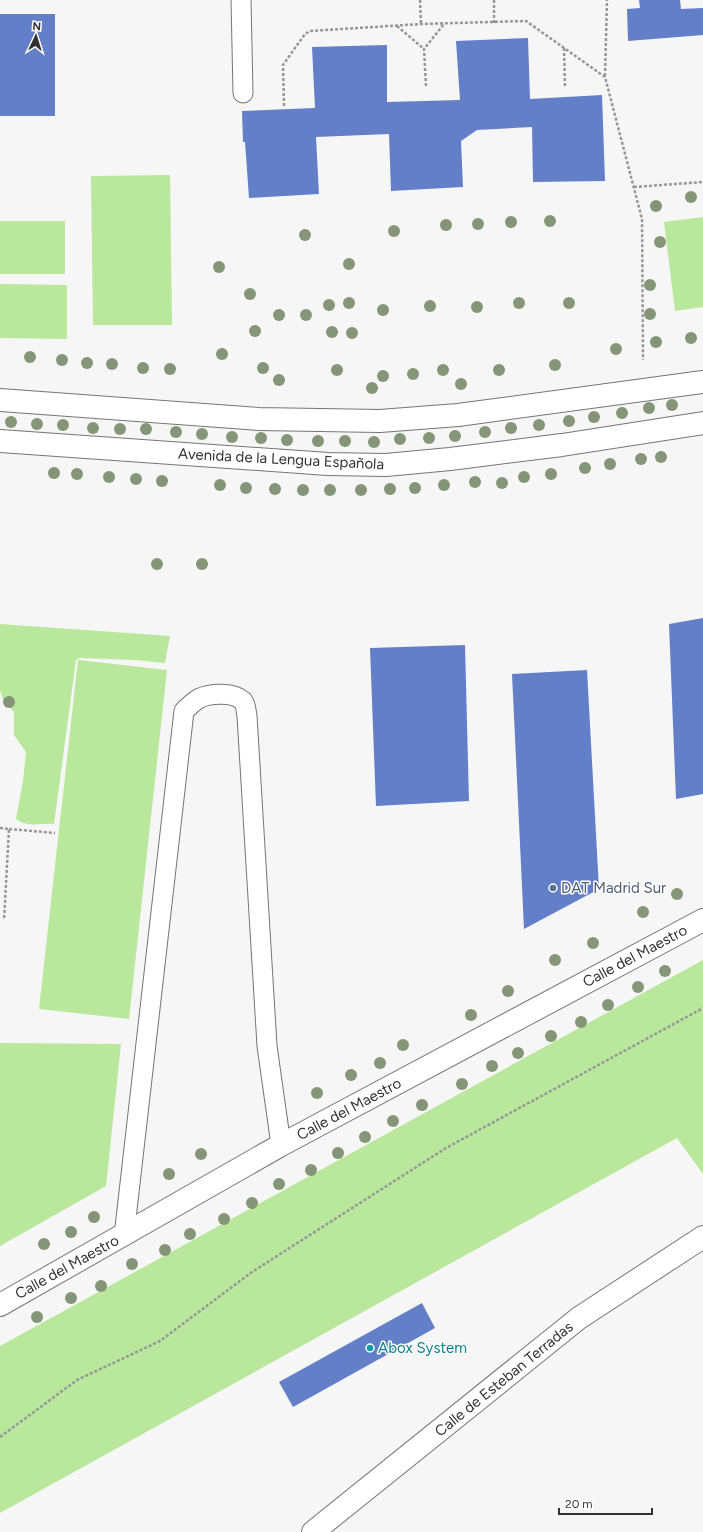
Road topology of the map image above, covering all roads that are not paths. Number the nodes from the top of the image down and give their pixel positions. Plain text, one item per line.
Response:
1 (241, 0) edge
2 (243, 93) dead end
3 (703, 382) edge
4 (0, 400) edge
5 (703, 423) edge
6 (0, 442) edge
7 (703, 920) edge
8 (281, 1145) junction
9 (124, 1236) junction
10 (703, 1237) edge
11 (0, 1305) edge
12 (313, 1532) edge

1 - 2 lane
3 - 4 main road
5 - 6 main road, Avenida de la Lengua Española
7 - 8 main road, Calle del Maestro
8 - 9 main road, Calle del Maestro
8 - 9 lane
9 - 11 main road, Calle del Maestro
10 - 12 main road, Calle de Esteban Terradas

